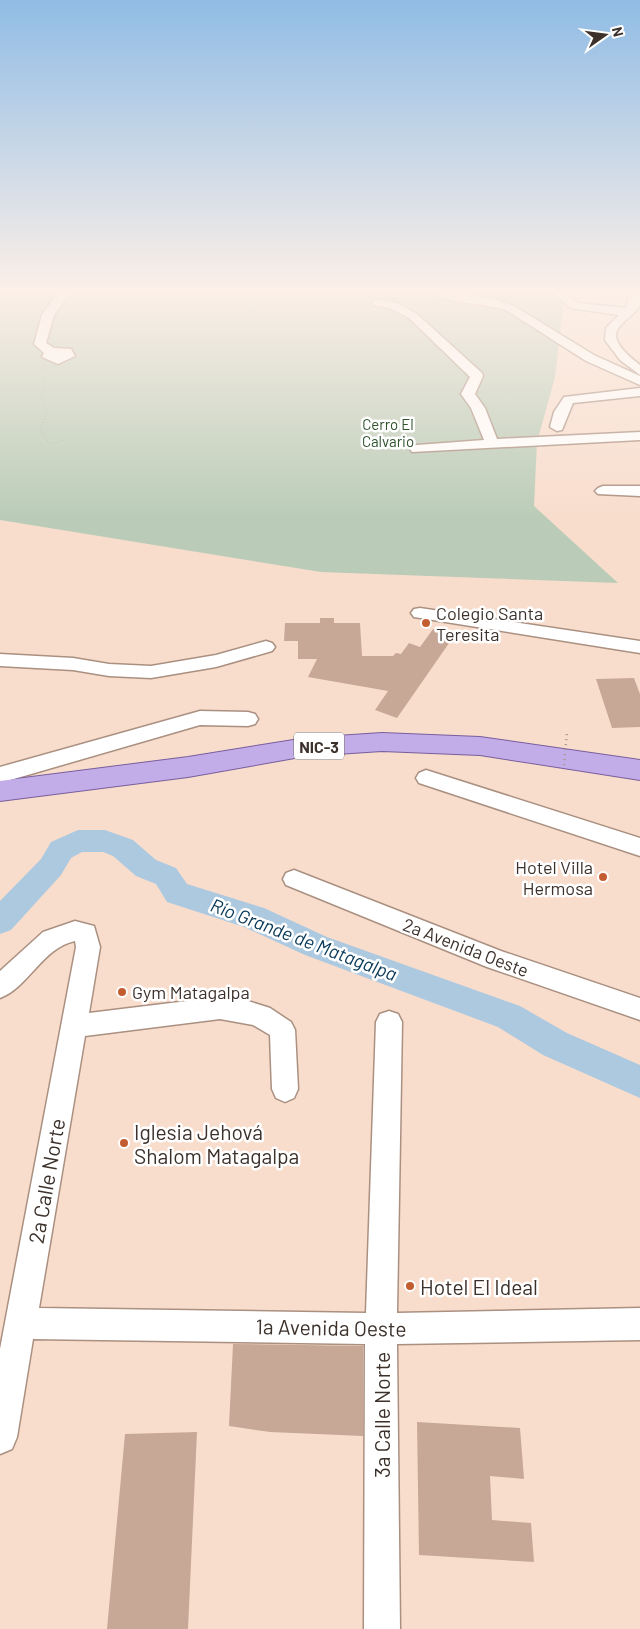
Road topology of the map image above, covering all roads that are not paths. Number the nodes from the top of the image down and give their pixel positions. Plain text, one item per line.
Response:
1 (466, 366) edge
2 (607, 366) edge
3 (640, 381) edge
4 (640, 392) edge
5 (557, 428) dead end
6 (640, 436) edge
7 (492, 444) junction
8 (417, 449) dead end
9 (603, 491) dead end
10 (640, 491) edge
11 (420, 613) dead end
12 (266, 647) dead end
13 (640, 648) edge
14 (0, 660) edge
15 (248, 719) dead end
16 (640, 770) edge
17 (0, 776) edge
18 (426, 778) dead end
19 (0, 791) edge
20 (640, 847) edge
21 (294, 879) dead end
22 (0, 987) edge
23 (640, 1009) edge
24 (389, 1022) dead end
25 (73, 1026) junction
26 (285, 1089) dead end
27 (21, 1323) junction
28 (640, 1324) edge
29 (381, 1329) junction
30 (0, 1437) edge
31 (382, 1629) edge

1 - 7 street
2 - 3 street
4 - 5 street
6 - 7 street
7 - 8 street
9 - 10 street
11 - 13 street
12 - 14 street
15 - 17 street
16 - 19 main road, NIC-3
18 - 20 street
21 - 23 street, 2a Avenida Oeste
22 - 25 street, 2a Calle Norte
24 - 29 street, 3a Calle Norte
25 - 26 street
25 - 27 street, 2a Calle Norte
27 - 29 street, 1a Avenida Oeste
27 - 30 street, 2a Calle Norte
28 - 29 street, 1a Avenida Oeste
29 - 31 street, 3a Calle Norte

